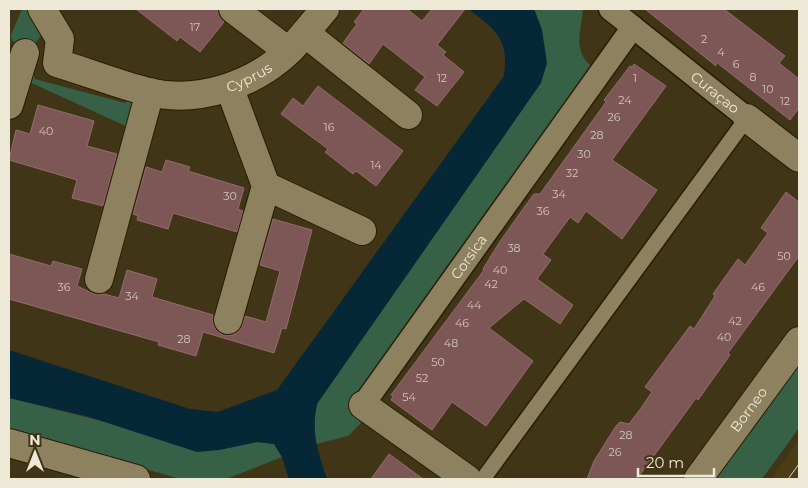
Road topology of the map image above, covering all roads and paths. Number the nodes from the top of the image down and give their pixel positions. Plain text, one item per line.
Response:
1 (42, 9) edge
2 (233, 9) edge
3 (324, 9) edge
4 (610, 9) edge
5 (633, 27) junction
6 (296, 42) junction
7 (17, 50) edge
8 (57, 63) junction
9 (230, 88) junction
10 (150, 92) junction
11 (9, 105) edge
12 (408, 115) dead end
13 (747, 118) junction
14 (799, 158) edge
15 (266, 186) junction
16 (362, 231) dead end
17 (98, 278) dead end
18 (228, 320) dead end
19 (799, 341) edge
20 (363, 405) joint
21 (9, 443) edge
22 (136, 479) edge
23 (467, 479) edge
24 (482, 479) edge
25 (698, 479) edge

1 - 8 street
2 - 6 street
3 - 6 street, Cyprus
4 - 5 street
5 - 13 street, Curaçao
5 - 20 street, Corsica
6 - 9 street, Cyprus
6 - 12 street
7 - 8 street, Cyprus
7 - 11 street
8 - 10 street, Cyprus
9 - 10 street, Cyprus
9 - 15 street
10 - 17 street
13 - 14 street, Curaçao
13 - 24 lane
15 - 16 street
15 - 18 street
19 - 25 street, Borneo
20 - 23 street, Corsica
21 - 22 street

